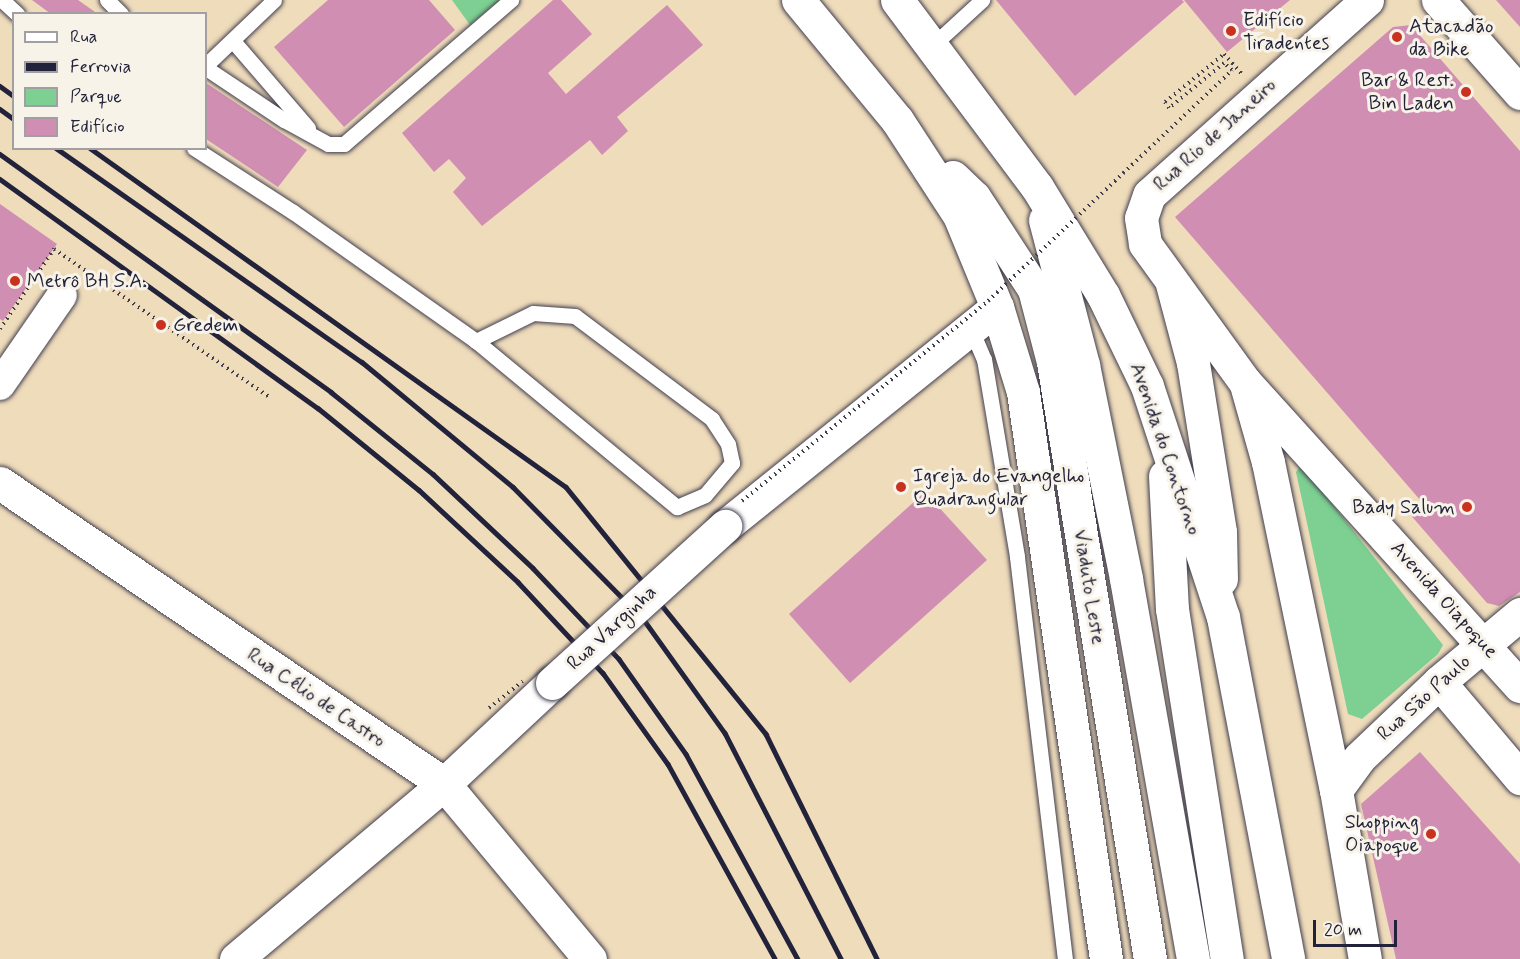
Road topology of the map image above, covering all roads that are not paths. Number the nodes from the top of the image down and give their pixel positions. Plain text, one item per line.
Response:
1 (2, 0) edge
2 (107, 0) edge
3 (274, 0) edge
4 (511, 0) edge
5 (798, 0) edge
6 (897, 0) edge
7 (982, 0) edge
8 (1367, 0) edge
9 (1438, 0) edge
10 (15, 12) edge
11 (119, 12) edge
12 (233, 41) junction
13 (933, 45) junction
14 (207, 66) edge
15 (207, 68) edge
16 (1520, 93) edge
17 (897, 120) junction
18 (312, 133) junction
19 (197, 150) edge
20 (1036, 187) junction
21 (1172, 284) junction
22 (62, 295) dead end
23 (997, 307) junction
24 (971, 329) junction
25 (476, 341) junction
26 (1245, 382) junction
27 (0, 385) edge
28 (1162, 433) junction
29 (0, 483) edge
30 (1520, 614) edge
31 (1223, 617) junction
32 (1485, 644) junction
33 (1439, 682) junction
34 (1520, 686) edge
35 (1520, 778) edge
36 (444, 784) junction
37 (1336, 790) junction
38 (236, 959) edge
39 (590, 959) edge
40 (1065, 959) edge
41 (1106, 959) edge
42 (1150, 959) edge
43 (1193, 959) edge
44 (1227, 959) edge
45 (1288, 959) edge
46 (1365, 959) edge

1 - 10 lane
2 - 11 lane
3 - 12 lane
4 - 18 lane
5 - 17 main road
6 - 13 main road, Avenida do Contorno
7 - 13 lane
8 - 21 main road, Rua Rio de Janeiro
9 - 16 main road
12 - 14 lane
12 - 18 lane
13 - 20 main road, Avenida do Contorno
15 - 18 lane
17 - 23 main road
17 - 42 main road, Viaduto Leste
19 - 25 lane
20 - 28 main road, Avenida do Contorno
20 - 43 main road, Viaduto Leste
21 - 26 main road, Rua Rio de Janeiro
21 - 31 main road
22 - 27 street
23 - 24 main road, Rua Varginha
23 - 41 main road
24 - 36 main road, Rua Varginha, bridge
24 - 40 lane
25 - 25 lane
26 - 32 main road, Avenida Oiapoque
26 - 37 main road
28 - 31 main road, Avenida do Contorno
28 - 44 main road
29 - 36 main road, Rua Célio de Castro
30 - 32 main road, Rua São Paulo
31 - 45 main road, Avenida do Contorno
32 - 33 main road, Rua São Paulo
32 - 34 main road, Avenida Oiapoque
33 - 35 main road
33 - 37 main road, Rua São Paulo
36 - 38 main road, Rua Varginha
36 - 39 main road, Rua Célio de Castro
37 - 46 main road

